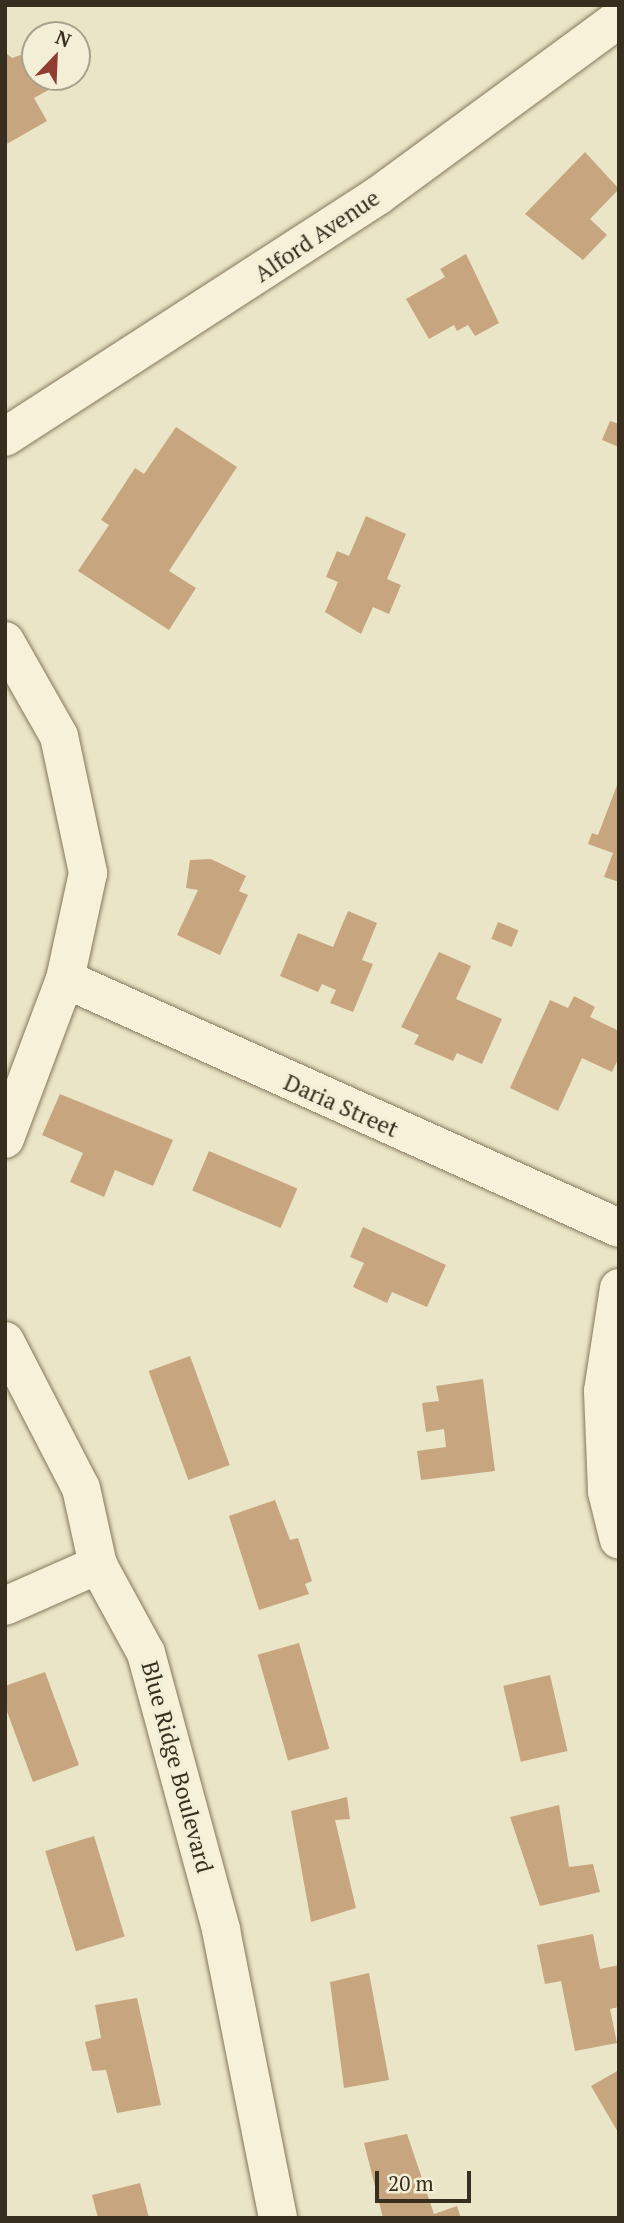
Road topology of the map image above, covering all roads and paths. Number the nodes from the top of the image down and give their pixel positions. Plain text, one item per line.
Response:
1 (619, 19) edge
2 (5, 437) edge
3 (5, 641) edge
4 (65, 979) junction
5 (5, 1139) edge
6 (619, 1228) edge
7 (619, 1288) edge
8 (5, 1341) edge
9 (619, 1540) edge
10 (98, 1565) junction
11 (5, 1606) edge
12 (278, 2218) edge

1 - 2 street, Alford Avenue
3 - 4 street
4 - 5 street
4 - 6 street, Daria Street
7 - 9 street
8 - 10 street, Blue Ridge Boulevard
10 - 11 street
10 - 12 street, Blue Ridge Boulevard

